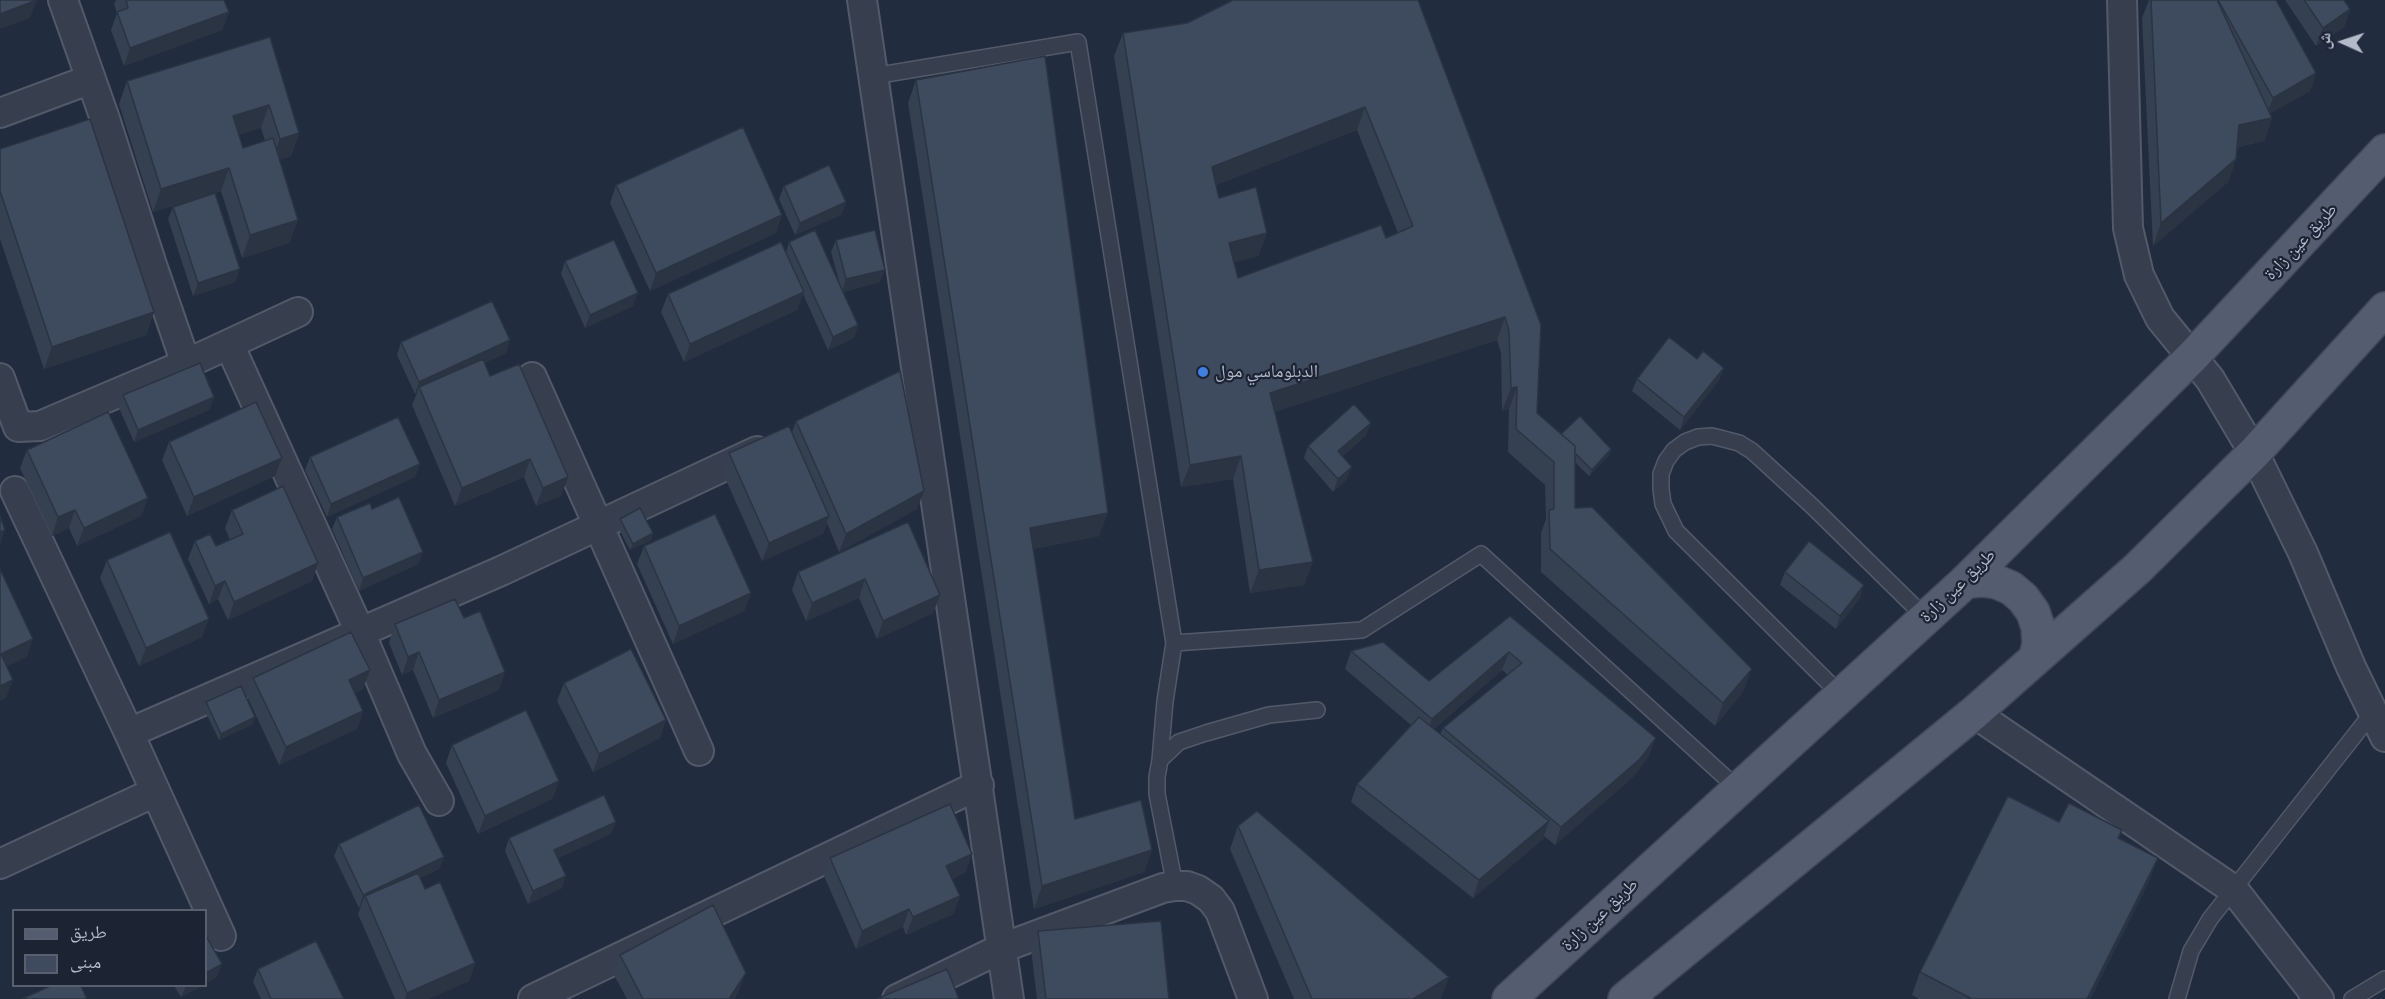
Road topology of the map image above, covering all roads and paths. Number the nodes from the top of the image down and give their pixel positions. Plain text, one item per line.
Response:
1 (63, 0) edge
2 (862, 0) edge
3 (2122, 0) edge
4 (874, 76) junction
5 (91, 79) junction
6 (0, 113) edge
7 (2385, 151) edge
8 (2385, 309) edge
9 (298, 312) dead end
10 (229, 344) junction
11 (2193, 356) junction
12 (186, 364) junction
13 (532, 377) dead end
14 (0, 378) edge
15 (780, 440) edge
16 (2254, 453) junction
17 (15, 491) dead end
18 (598, 526) junction
19 (1965, 582) junction
20 (1926, 618) junction
21 (360, 632) junction
22 (1174, 643) junction
23 (2036, 658) junction
24 (1841, 694) junction
25 (1317, 710) dead end
26 (1974, 713) junction
27 (2379, 725) edge
28 (129, 733) junction
29 (699, 751) dead end
30 (1160, 760) junction
31 (979, 785) junction
32 (1738, 789) junction
33 (155, 792) junction
34 (439, 801) dead end
35 (0, 864) edge
36 (1175, 886) junction
37 (2234, 891) junction
38 (221, 936) dead end
39 (1002, 948) junction
40 (2385, 979) edge
41 (533, 999) edge
42 (897, 999) edge
43 (1009, 999) edge
44 (1253, 999) edge
45 (1509, 999) edge
46 (1625, 999) edge
47 (2177, 999) edge
48 (2319, 999) edge
49 (2352, 999) edge

1 - 5 street
2 - 4 street
3 - 11 street
4 - 22 lane
4 - 31 street
5 - 6 street
5 - 12 street
7 - 11 main road, طريق عين زارة
8 - 16 main road
9 - 10 street
10 - 12 street
10 - 21 street
11 - 16 street
11 - 19 main road, طريق عين زارة
12 - 14 street
13 - 18 street
15 - 18 street
16 - 23 main road
16 - 27 street
17 - 28 street
18 - 21 street
18 - 29 street
19 - 20 main road, طريق عين زارة
19 - 23 main road
20 - 24 main road, طريق عين زارة
20 - 24 lane
21 - 28 street
21 - 34 street
22 - 30 lane
22 - 32 lane
23 - 26 main road
24 - 32 main road, طريق عين زارة
25 - 30 lane
26 - 37 street
26 - 46 main road
27 - 37 lane
28 - 33 street
30 - 36 lane
31 - 39 street
31 - 41 street
32 - 45 main road, طريق عين زارة
33 - 35 street
33 - 38 street
36 - 39 street
36 - 44 street
37 - 47 lane
37 - 48 street
39 - 42 street
39 - 43 street
40 - 49 lane

